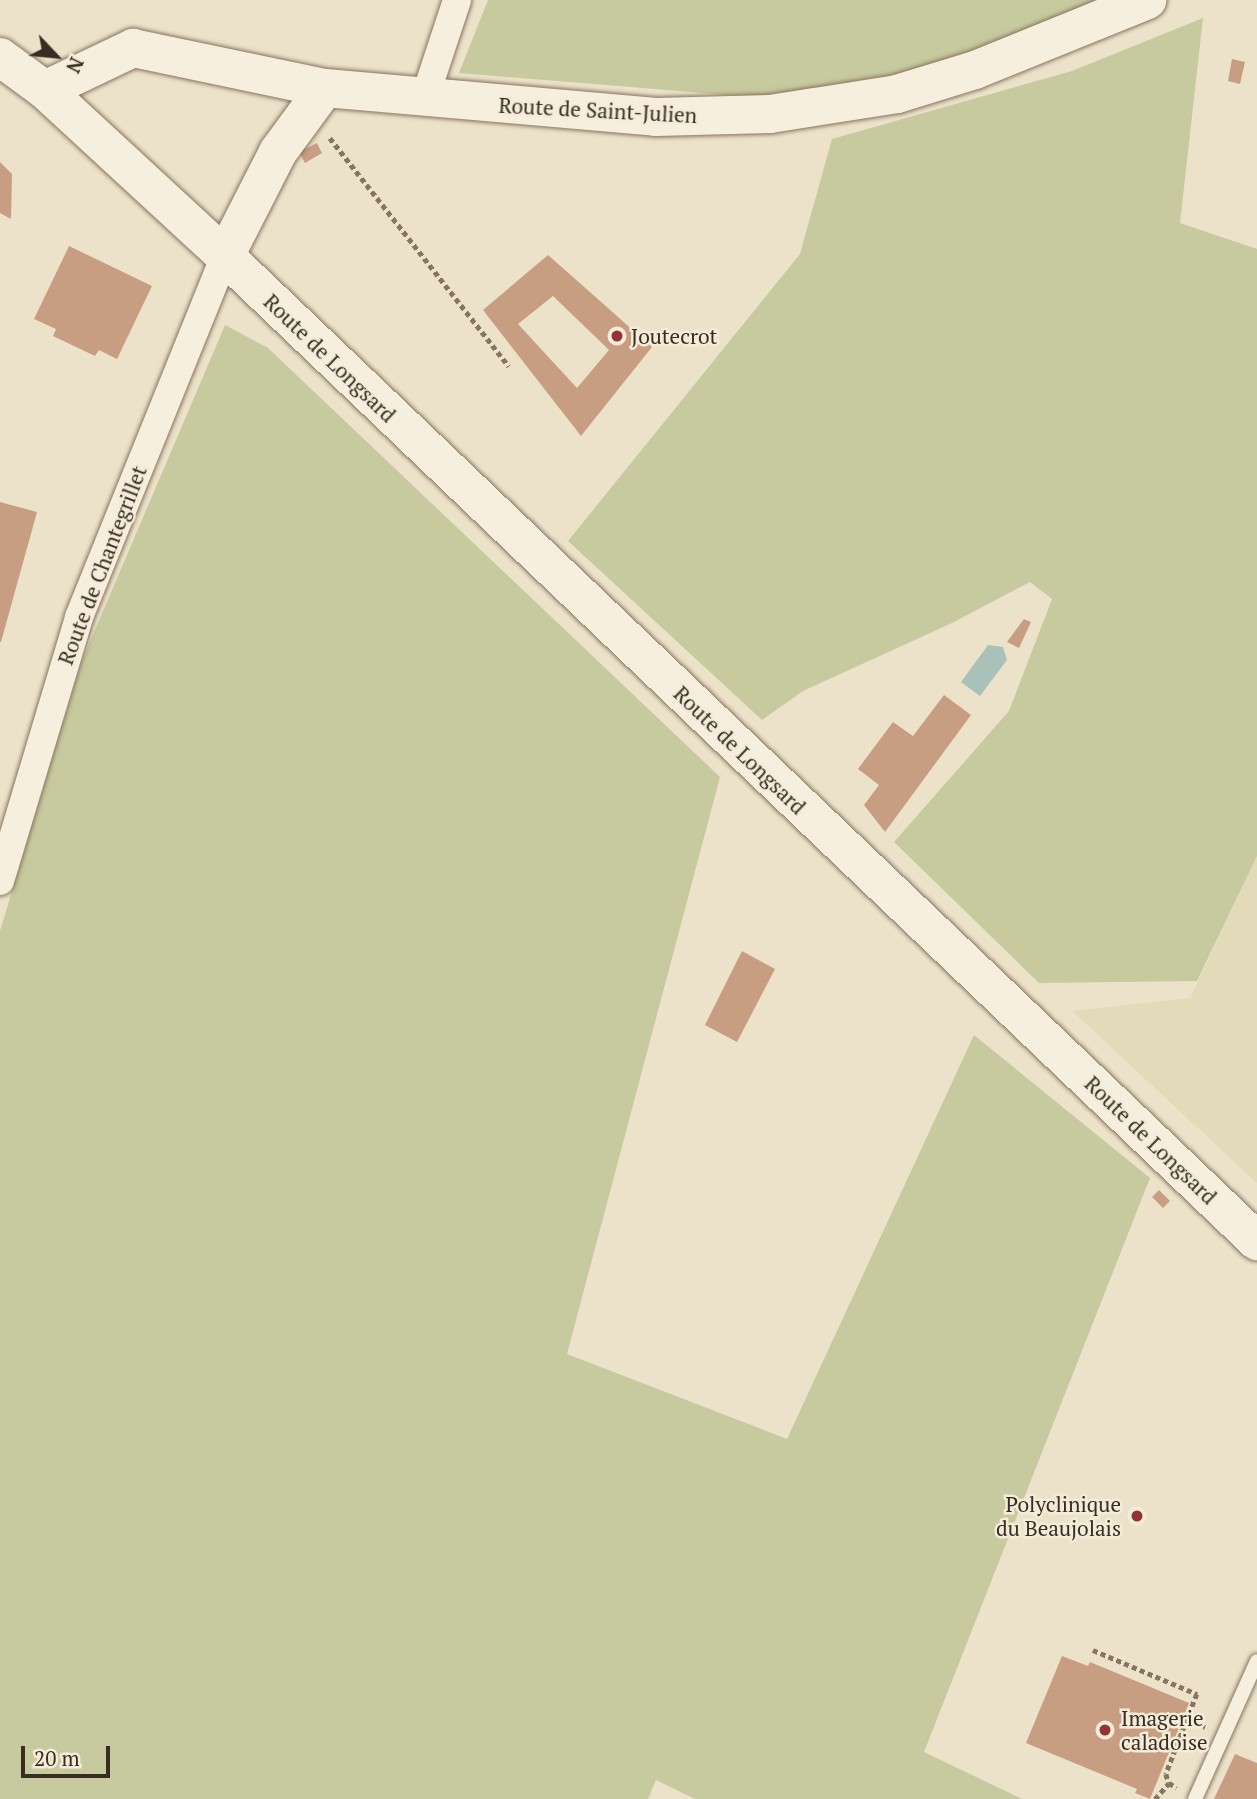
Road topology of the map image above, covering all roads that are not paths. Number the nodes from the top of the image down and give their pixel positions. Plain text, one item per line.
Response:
1 (457, 0) edge
2 (1147, 0) edge
3 (0, 57) edge
4 (45, 90) junction
5 (425, 97) junction
6 (317, 100) junction
7 (225, 256) junction
8 (0, 881) edge
9 (1257, 1241) edge
10 (1257, 1661) edge
11 (1195, 1799) edge

1 - 5 street
2 - 5 main road, Route de Saint-Julien
3 - 4 main road, Route de Longsard
4 - 6 main road, Route de Saint-Julien
4 - 7 main road, Route de Longsard
5 - 6 main road, Route de Saint-Julien
6 - 7 main road
7 - 8 street, Route de Chantegrillet
7 - 9 main road, Route de Longsard
10 - 11 lane

